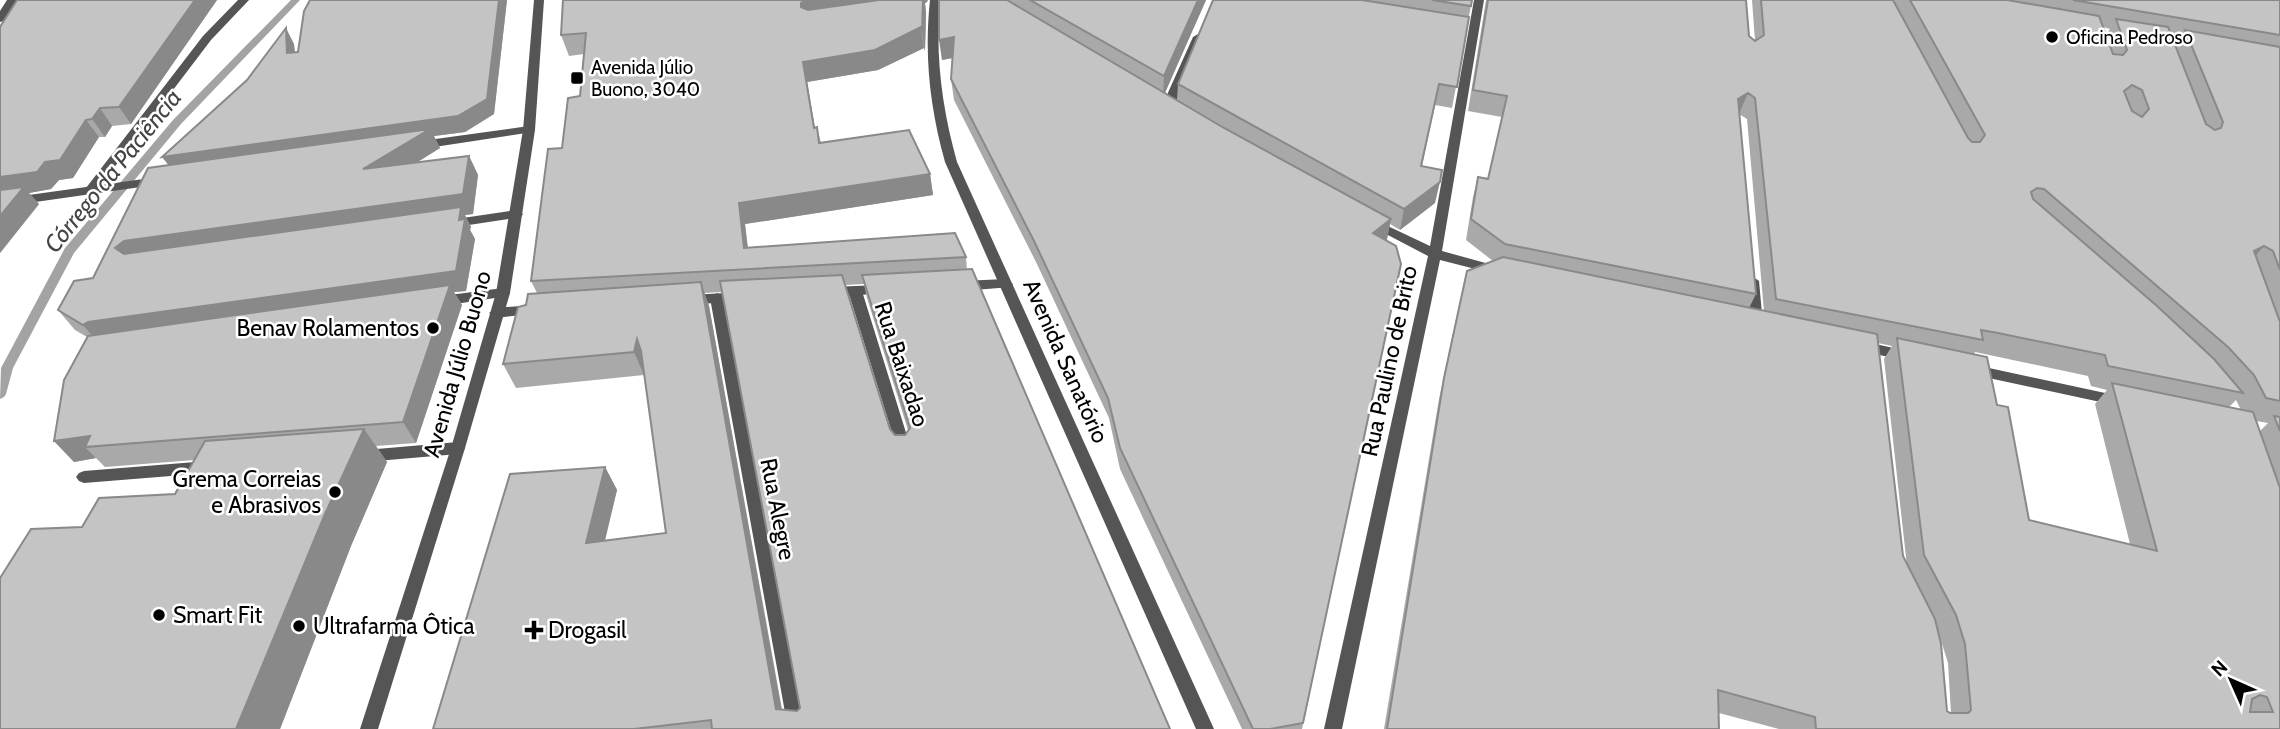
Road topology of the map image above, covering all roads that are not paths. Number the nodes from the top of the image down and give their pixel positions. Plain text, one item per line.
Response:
1 (12, 0) edge
2 (244, 0) edge
3 (539, 0) edge
4 (1479, 0) edge
5 (930, 6) edge
6 (0, 19) edge
7 (1204, 24) edge
8 (1167, 106) edge
9 (529, 130) junction
10 (407, 147) edge
11 (176, 179) edge
12 (92, 190) junction
13 (0, 203) edge
14 (1353, 213) edge
15 (517, 214) junction
16 (436, 226) edge
17 (1435, 254) junction
18 (1751, 270) edge
19 (1514, 274) edge
20 (1006, 284) junction
21 (951, 287) edge
22 (896, 289) edge
23 (855, 291) junction
24 (503, 293) junction
25 (813, 293) edge
26 (758, 296) edge
27 (716, 298) junction
28 (675, 301) edge
29 (424, 304) edge
30 (550, 309) edge
31 (496, 313) junction
32 (1755, 324) edge
33 (1848, 343) edge
34 (1873, 349) junction
35 (1927, 360) edge
36 (1875, 366) edge
37 (1954, 366) edge
38 (2131, 403) edge
39 (458, 449) junction
40 (905, 452) edge
41 (347, 457) edge
42 (222, 466) edge
43 (84, 477) dead end
44 (369, 729) edge
45 (797, 729) edge
46 (1205, 729) edge
47 (1333, 729) edge

1 - 6 street
2 - 12 street
3 - 9 street, Avenida Júlio Buono
4 - 17 street, Rua Paulino de Brito
5 - 20 street, Avenida Sanatório
7 - 8 street
9 - 10 street
9 - 15 street, Avenida Júlio Buono
11 - 12 street
12 - 13 street
14 - 17 street
15 - 16 street
15 - 24 street, Avenida Júlio Buono
17 - 19 street
17 - 47 street, Rua Paulino de Brito
18 - 32 street
20 - 21 street
20 - 46 street, Avenida Sanatório
22 - 23 street
23 - 25 street
23 - 40 street, Rua Baixadao
24 - 29 street
24 - 31 street, Avenida Júlio Buono
26 - 27 street
27 - 28 street
27 - 45 street, Rua Alegre
30 - 31 street
31 - 39 street, Avenida Júlio Buono
33 - 34 street
34 - 35 street
34 - 36 street
37 - 38 street
39 - 41 street
39 - 44 street, Avenida Júlio Buono
42 - 43 street

